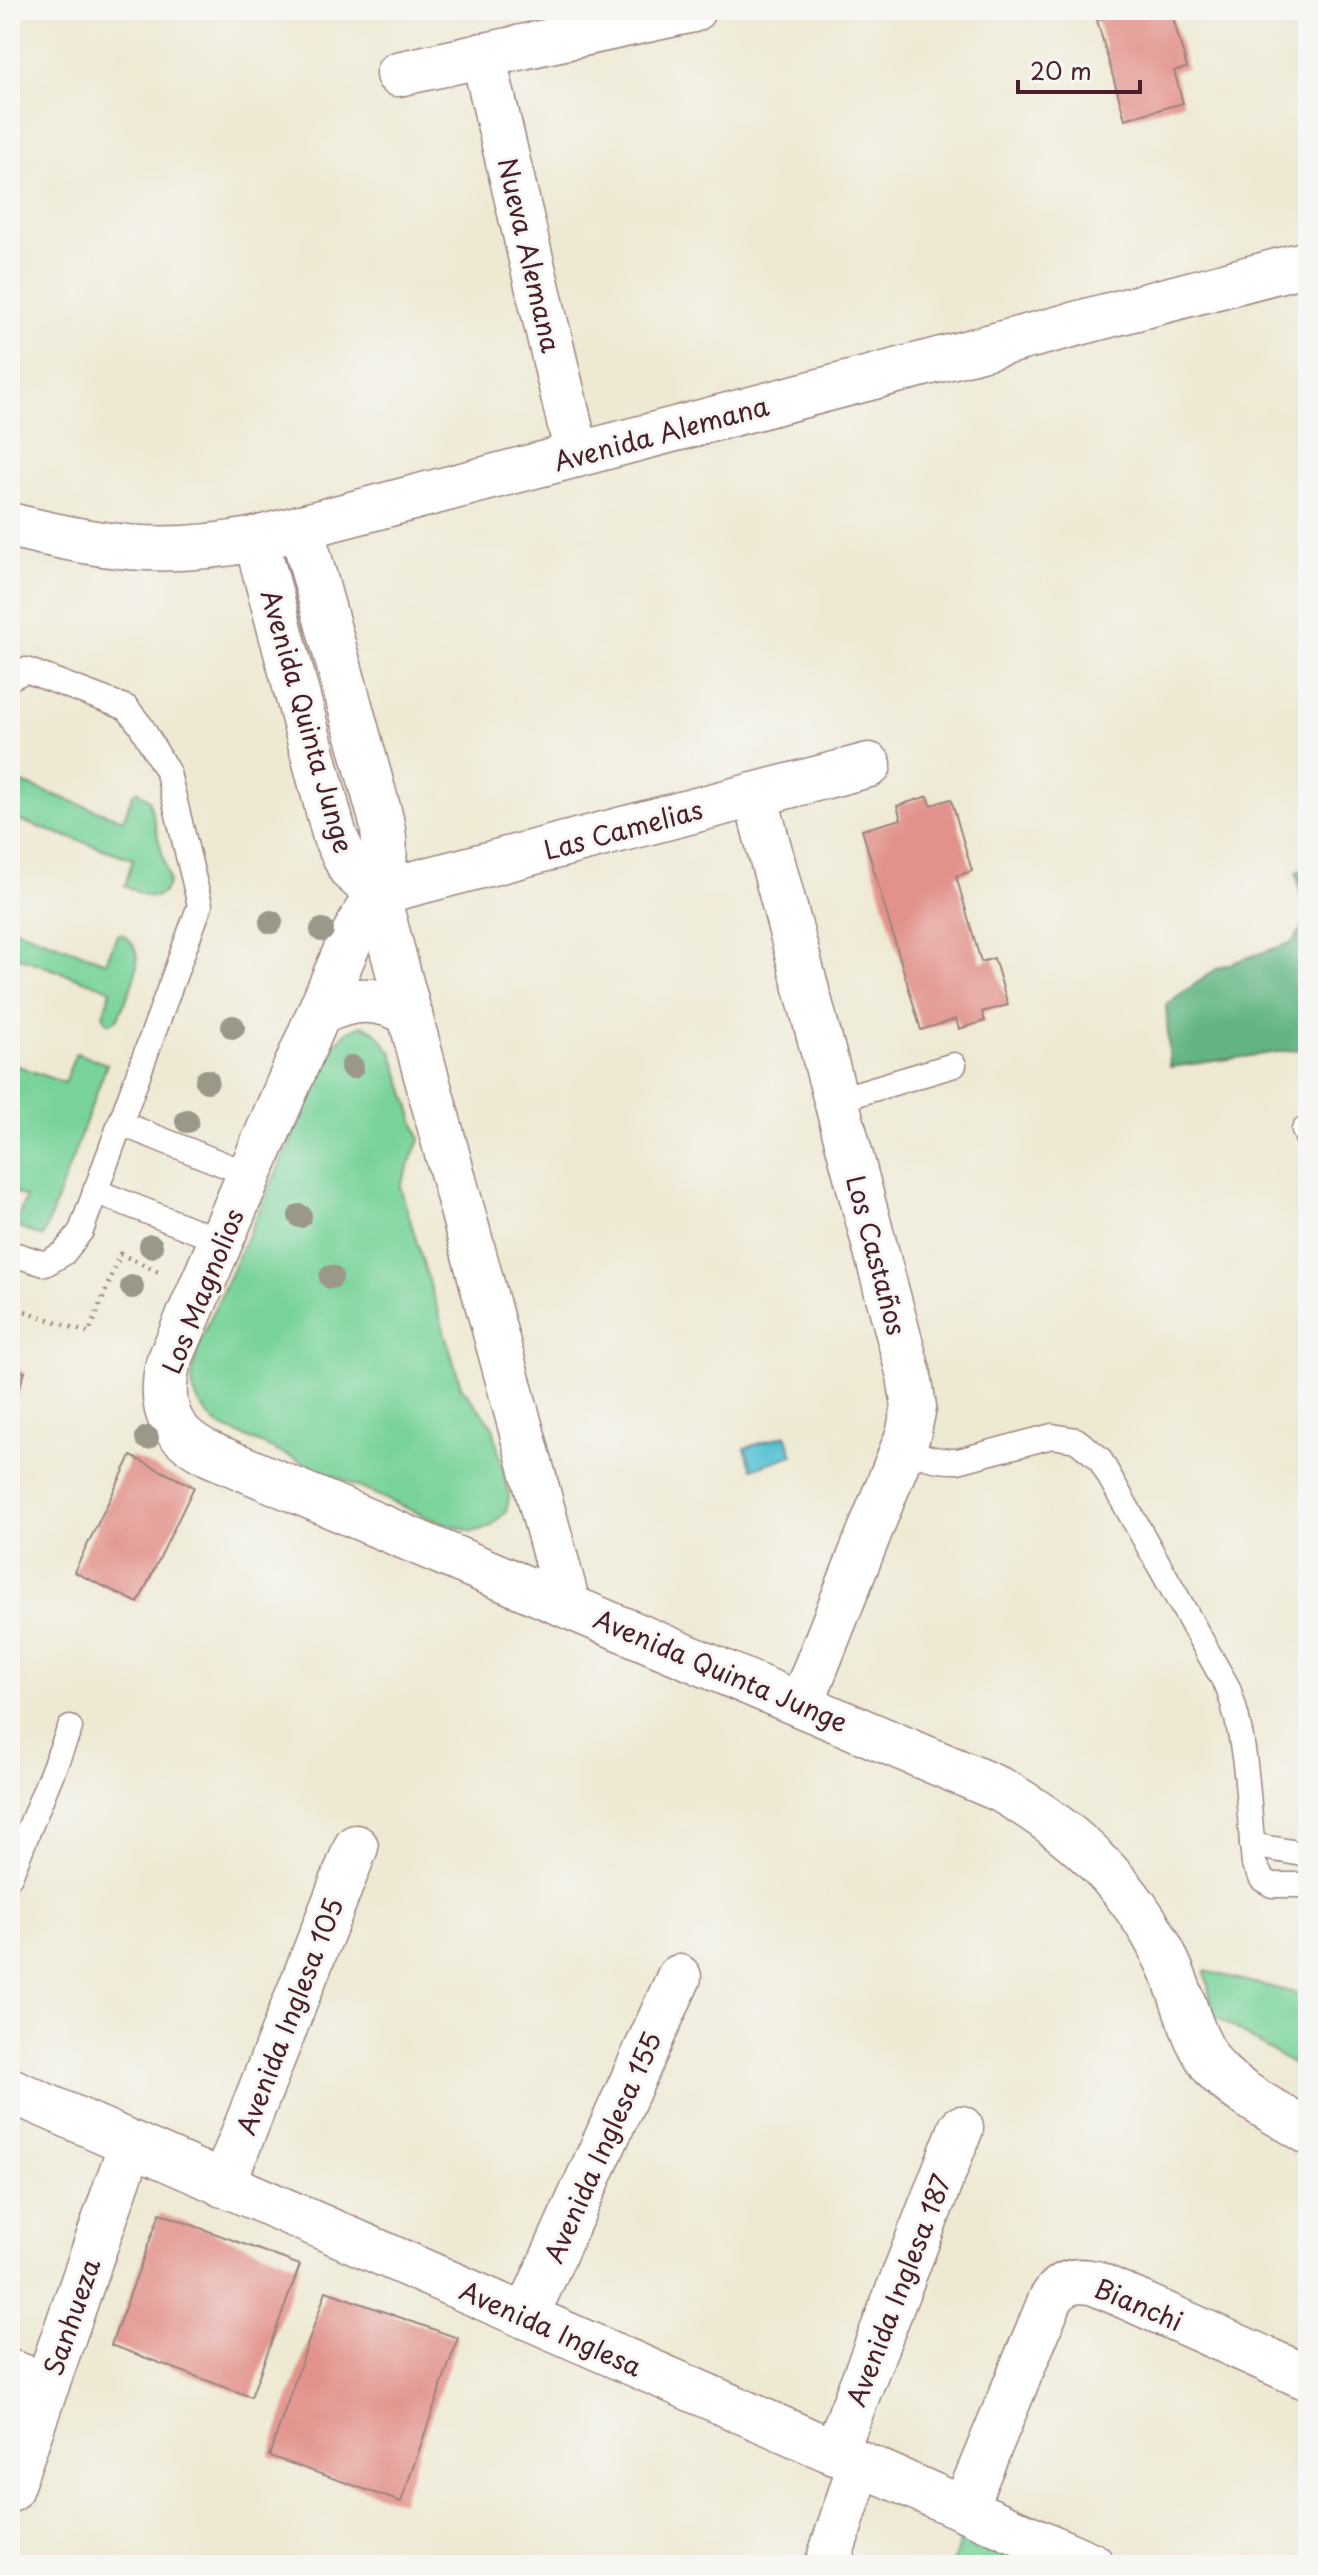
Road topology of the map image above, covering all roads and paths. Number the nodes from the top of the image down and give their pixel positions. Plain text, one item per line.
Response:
1 (693, 10) edge
2 (483, 55) junction
3 (398, 74) dead end
4 (1308, 263) edge
5 (577, 455) junction
6 (10, 525) edge
7 (301, 527) junction
8 (256, 539) junction
9 (10, 678) edge
10 (869, 765) dead end
11 (755, 795) junction
12 (377, 893) junction
13 (320, 1013) junction
14 (410, 1014) junction
15 (954, 1065) dead end
16 (836, 1100) junction
17 (120, 1123) junction
18 (250, 1175) junction
19 (95, 1191) junction
20 (221, 1241) junction
21 (10, 1253) edge
22 (200, 1289) junction
23 (10, 1306) edge
24 (903, 1449) junction
25 (568, 1604) junction
26 (801, 1705) junction
27 (70, 1728) dead end
28 (1252, 1845) junction
29 (356, 1847) dead end
30 (1308, 1852) edge
31 (10, 1876) edge
32 (1308, 1885) edge
33 (679, 1977) dead end
34 (10, 2090) edge
35 (961, 2128) dead end
36 (1308, 2132) edge
37 (131, 2144) junction
38 (223, 2185) junction
39 (526, 2317) junction
40 (28, 2378) edge
41 (1308, 2378) edge
42 (847, 2458) junction
43 (10, 2490) edge
44 (964, 2509) junction
45 (827, 2565) edge
46 (1092, 2565) edge

1 - 2 street
2 - 3 street
2 - 5 street, Nueva Alemana
4 - 5 street, Avenida Alemana
5 - 7 street, Avenida Alemana
6 - 8 street, Avenida Alemana
7 - 8 street, Avenida Alemana
7 - 12 street, Avenida Quinta Junge
8 - 12 street, Avenida Quinta Junge
9 - 17 lane
10 - 11 street, Las Camelias
11 - 12 street, Las Camelias
11 - 16 street, Los Castaños
12 - 13 street, Los Magnolios
12 - 14 street, Avenida Quinta Junge
13 - 14 street
13 - 18 street, Los Magnolios
14 - 25 street, Avenida Quinta Junge
15 - 16 lane
16 - 24 street, Los Castaños
17 - 18 lane
17 - 19 lane
18 - 20 street, Los Magnolios
19 - 20 lane
19 - 21 lane
20 - 22 street, Los Magnolios
22 - 23 path
22 - 25 street, Los Magnolios
24 - 26 street, Los Castaños
24 - 28 lane
25 - 26 street, Avenida Quinta Junge
26 - 36 street, Avenida Quinta Junge
27 - 31 lane
28 - 30 lane
28 - 32 lane
29 - 38 street, Avenida Inglesa 105
33 - 39 street, Avenida Inglesa 155
34 - 37 street, Avenida Inglesa
35 - 42 street, Avenida Inglesa 187
37 - 38 street, Avenida Inglesa
37 - 40 street, Sanhueza
38 - 39 street, Avenida Inglesa
39 - 42 street, Avenida Inglesa
40 - 43 street, Sanhueza
41 - 44 street, Bianchi
42 - 44 street, Avenida Inglesa
42 - 45 street, Avenida Inglesa 187
44 - 46 street, Avenida Inglesa

